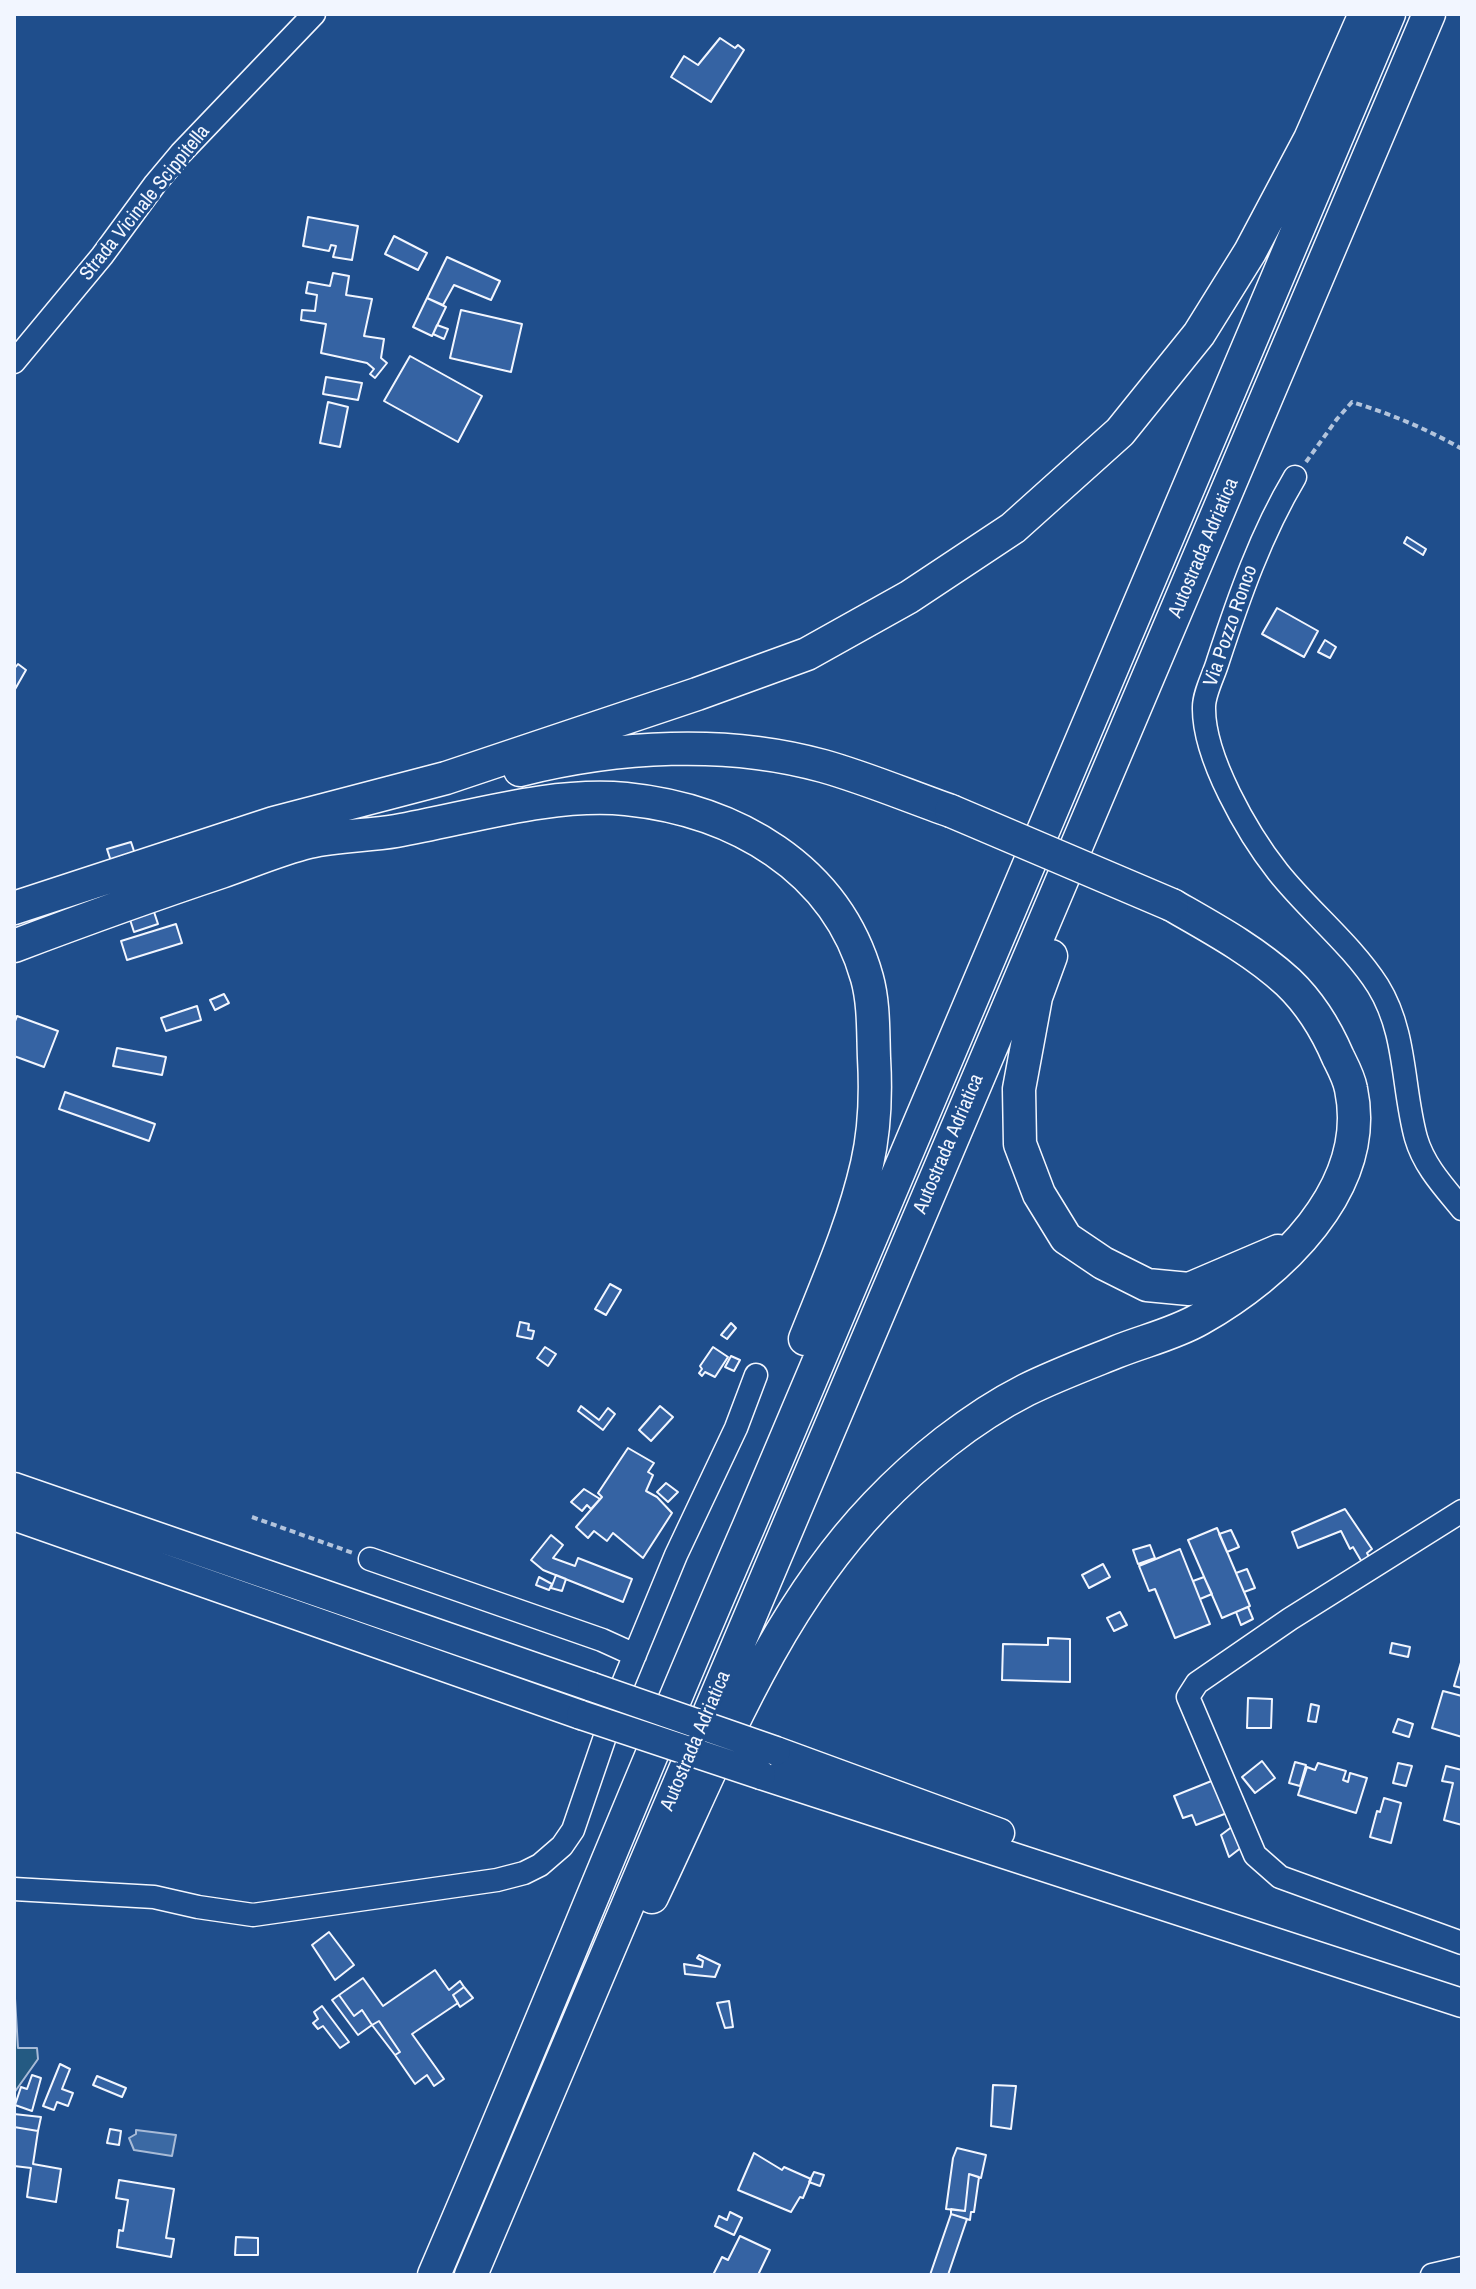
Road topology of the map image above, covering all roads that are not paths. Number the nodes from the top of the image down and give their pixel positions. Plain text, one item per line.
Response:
1 (314, 14) edge
2 (1365, 14) edge
3 (1389, 14) edge
4 (1429, 14) edge
5 (14, 362) edge
6 (1295, 477) road end
7 (1192, 577) junction
8 (447, 789) junction
9 (274, 823) junction
10 (310, 841) junction
11 (14, 908) edge
12 (14, 946) edge
13 (1462, 1209) edge
14 (1303, 1241) junction
15 (756, 1375) dead end
16 (14, 1487) edge
17 (1462, 1511) edge
18 (14, 1516) edge
19 (370, 1559) road end
20 (635, 1655) junction
21 (670, 1707) junction
22 (14, 1889) edge
23 (1462, 1943) edge
24 (1406, 1984) junction
25 (1462, 2003) edge
26 (531, 2131) junction
27 (1462, 2268) edge
28 (434, 2275) edge
29 (471, 2275) edge
30 (1432, 2275) edge

1 - 5 street, Strada Vicinale Scippitella
2 - 9 highway
3 - 21 highway, Autostrada Adriatica
4 - 7 highway, Autostrada Adriatica
6 - 13 street, Via Pozzo Ronco
7 - 14 highway
7 - 26 highway, Autostrada Adriatica
8 - 9 highway
8 - 10 highway
8 - 14 highway, bridge
9 - 11 highway
10 - 12 highway
10 - 21 highway
14 - 26 highway
15 - 20 street
16 - 24 main road, bridge
17 - 23 street
18 - 24 main road, bridge
19 - 20 street
20 - 22 street
21 - 28 highway, Autostrada Adriatica
24 - 25 main road
26 - 29 highway, Autostrada Adriatica
27 - 30 street

